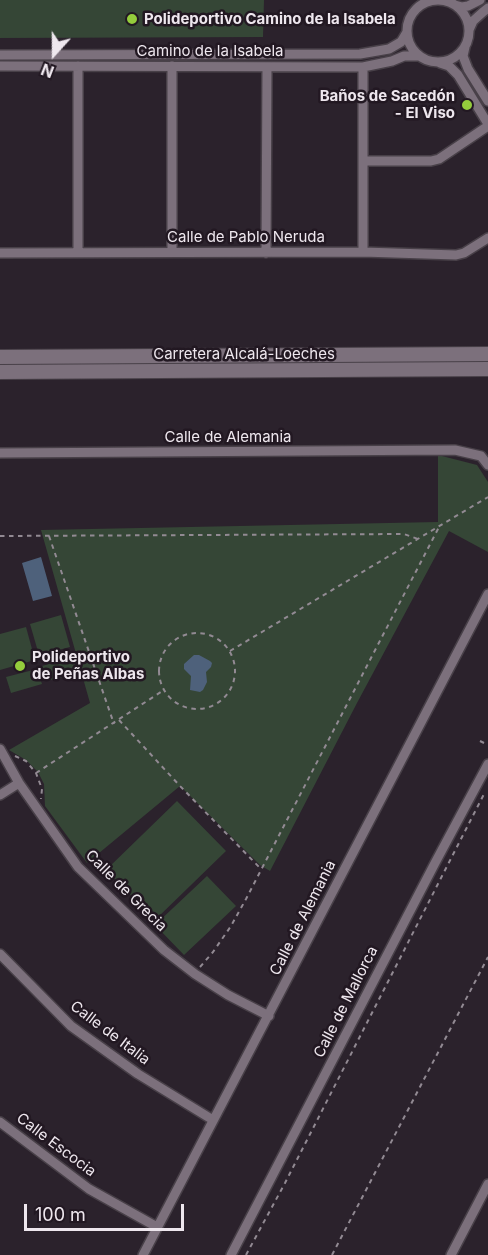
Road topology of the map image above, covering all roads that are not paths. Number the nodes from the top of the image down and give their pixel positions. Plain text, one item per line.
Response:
1 (480, 0) edge
2 (420, 3) edge
3 (454, 5) junction
4 (488, 9) edge
5 (469, 30) junction
6 (407, 32) junction
7 (465, 47) junction
8 (0, 55) edge
9 (419, 56) junction
10 (438, 62) junction
11 (0, 66) edge
12 (78, 66) junction
13 (172, 66) junction
14 (267, 67) junction
15 (363, 67) junction
16 (488, 101) edge
17 (488, 125) edge
18 (363, 161) junction
19 (488, 238) edge
20 (78, 252) junction
21 (172, 252) junction
22 (266, 252) junction
23 (363, 252) junction
24 (0, 253) edge
25 (488, 354) edge
26 (0, 357) edge
27 (488, 369) edge
28 (0, 372) edge
29 (0, 453) edge
30 (488, 465) edge
31 (488, 594) edge
32 (0, 749) edge
33 (488, 764) edge
34 (19, 783) junction
35 (0, 795) edge
36 (0, 954) edge
37 (269, 1016) junction
38 (213, 1120) junction
39 (0, 1122) edge
40 (488, 1184) edge
41 (157, 1227) junction
42 (143, 1255) edge
43 (231, 1255) edge
44 (451, 1255) edge

1 - 3 street
2 - 3 street
2 - 6 street
3 - 5 street
4 - 5 street
5 - 7 street
6 - 8 street, Camino de la Isabela
6 - 9 street
7 - 10 street
7 - 16 street
9 - 10 street
9 - 15 street, Camino de la Isabela
10 - 17 street
11 - 12 street, Camino de la Isabela
12 - 13 street, Camino de la Isabela
12 - 20 street
13 - 14 street, Camino de la Isabela
13 - 21 street
14 - 15 street, Camino de la Isabela
14 - 22 street
15 - 18 street
17 - 18 street
18 - 23 street
19 - 23 street, Calle de Pablo Neruda
20 - 21 street, Calle de Pablo Neruda
20 - 24 street, Calle de Pablo Neruda
21 - 22 street, Calle de Pablo Neruda
22 - 23 street, Calle de Pablo Neruda
25 - 26 main road, Carretera Alcalá-Loeches
27 - 28 main road, Carretera Alcalá-Loeches
29 - 30 street, Calle de Alemania
31 - 37 street, Calle de Alemania
32 - 34 street, Calle de Grecia
33 - 43 street, Calle de Mallorca
34 - 35 street
34 - 37 street, Calle de Grecia
36 - 38 street, Calle de Italia
37 - 38 street, Calle de Alemania
38 - 41 street, Calle de Alemania
39 - 41 street, Calle Escocia
40 - 44 street
41 - 42 street, Calle de Alemania

